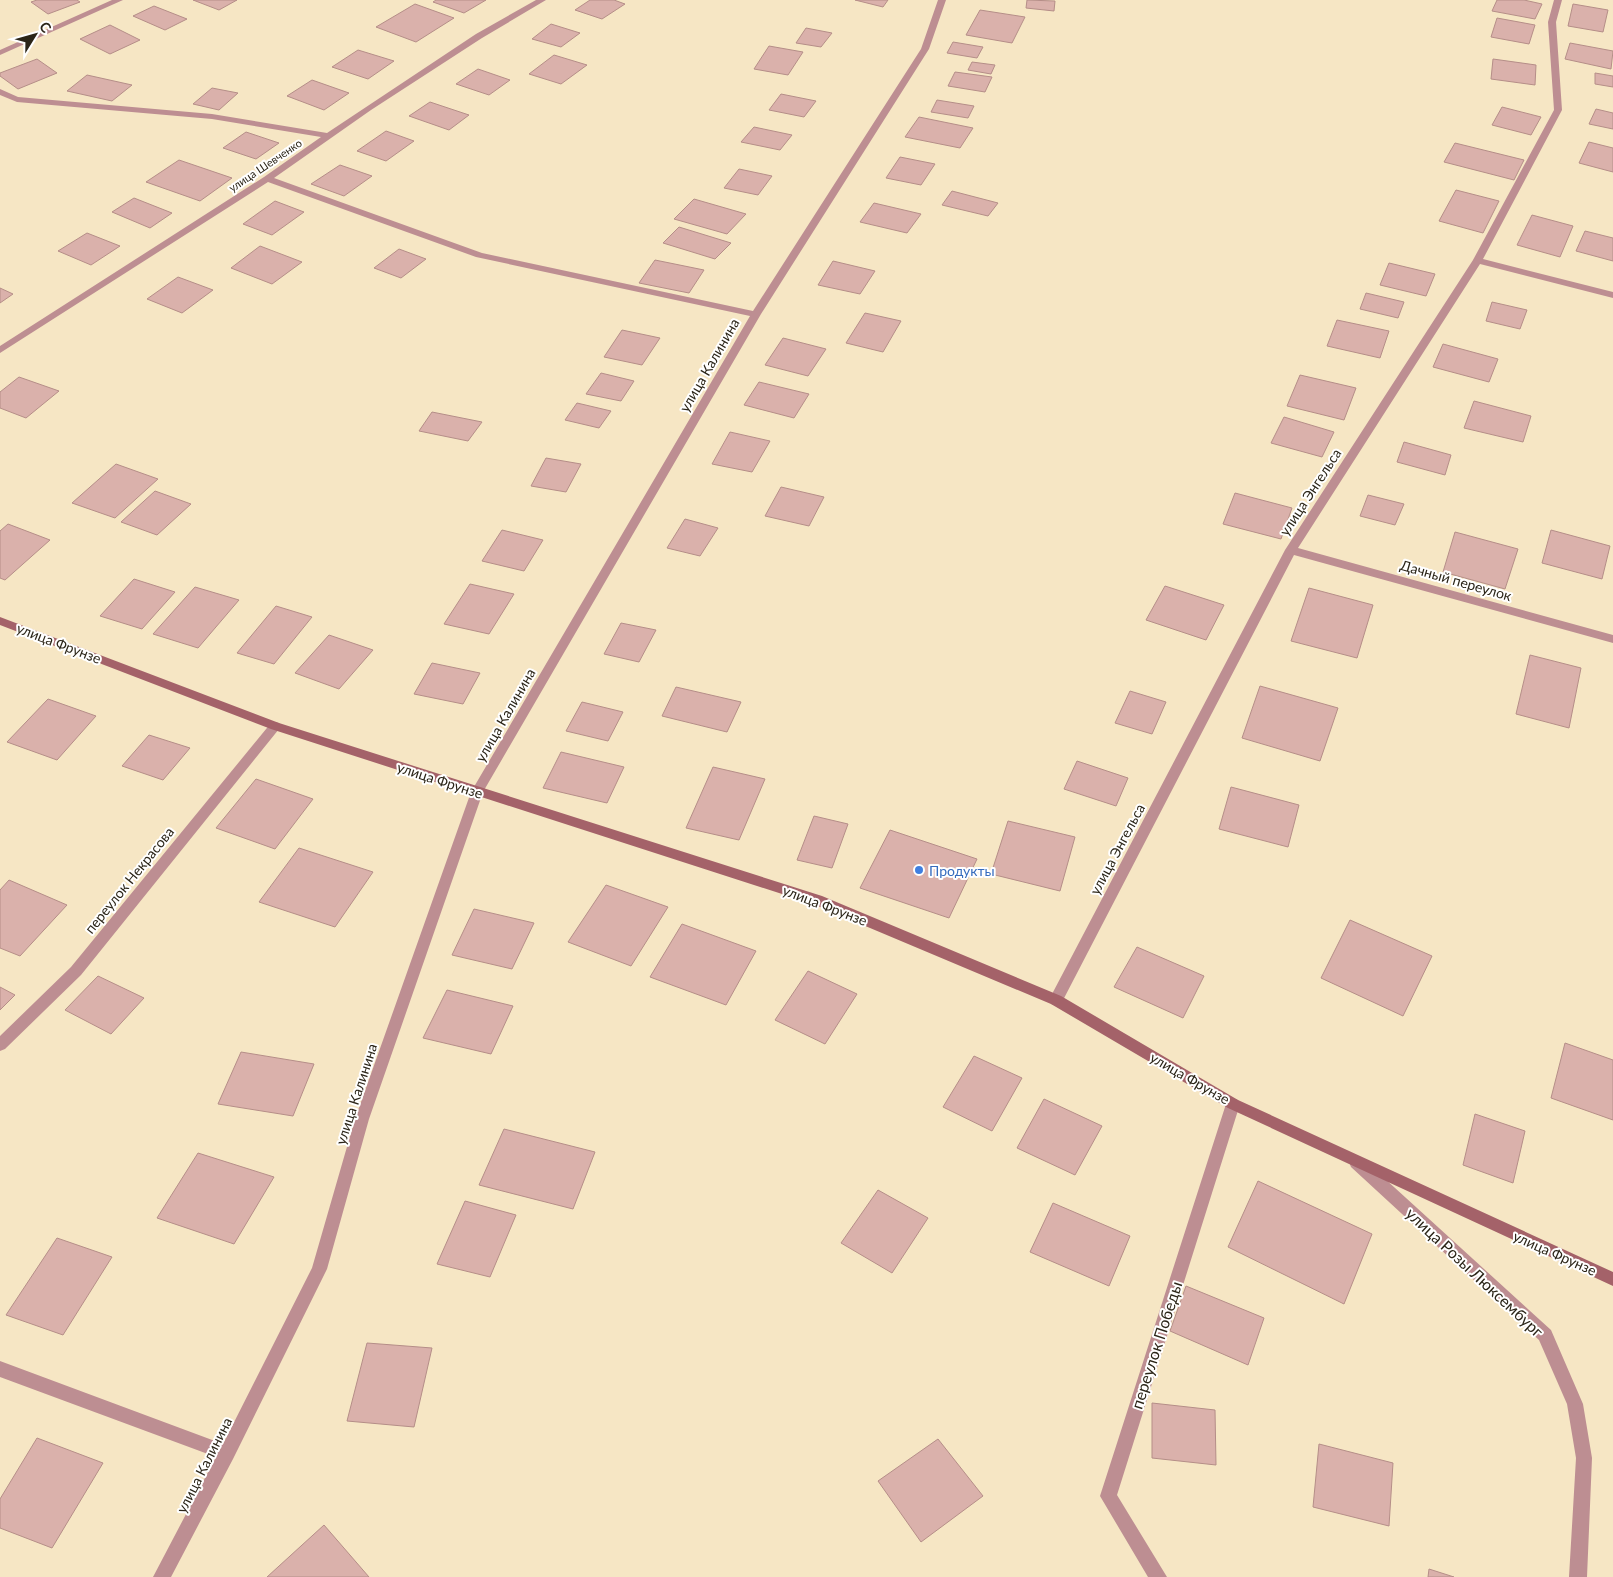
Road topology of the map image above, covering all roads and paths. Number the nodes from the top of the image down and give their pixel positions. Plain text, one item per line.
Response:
1 (119, 0) edge
2 (542, 0) edge
3 (942, 0) edge
4 (1558, 0) edge
5 (0, 53) edge
6 (0, 92) edge
7 (328, 136) junction
8 (267, 179) junction
9 (1478, 260) junction
10 (1613, 295) edge
11 (756, 314) junction
12 (0, 350) edge
13 (1291, 550) junction
14 (0, 620) edge
15 (1613, 639) edge
16 (275, 726) junction
17 (477, 792) junction
18 (1056, 1000) junction
19 (0, 1045) edge
20 (1233, 1104) junction
21 (1355, 1161) junction
22 (1613, 1279) edge
23 (0, 1370) edge
24 (227, 1453) junction
25 (162, 1577) edge
26 (1158, 1577) edge
27 (1578, 1577) edge

1 - 5 street
2 - 7 street, улица Шевченко
3 - 11 street, улица Калинина
4 - 9 street, улица Энгельса
6 - 7 street
7 - 8 street, улица Шевченко
8 - 11 street
8 - 12 street, улица Шевченко
9 - 10 street
9 - 13 street, улица Энгельса
11 - 17 street, улица Калинина
13 - 15 street, Дачный переулок
13 - 18 street, улица Энгельса
14 - 16 street, улица Фрунзе
16 - 17 street, улица Фрунзе
16 - 19 street, переулок Некрасова
17 - 18 street, улица Фрунзе
17 - 24 street, улица Калинина
18 - 20 street, улица Фрунзе
20 - 21 street, улица Фрунзе
20 - 26 street, переулок Победы
21 - 22 street, улица Фрунзе
21 - 27 street, улица Розы Люксембург
23 - 24 street
24 - 25 street, улица Калинина

